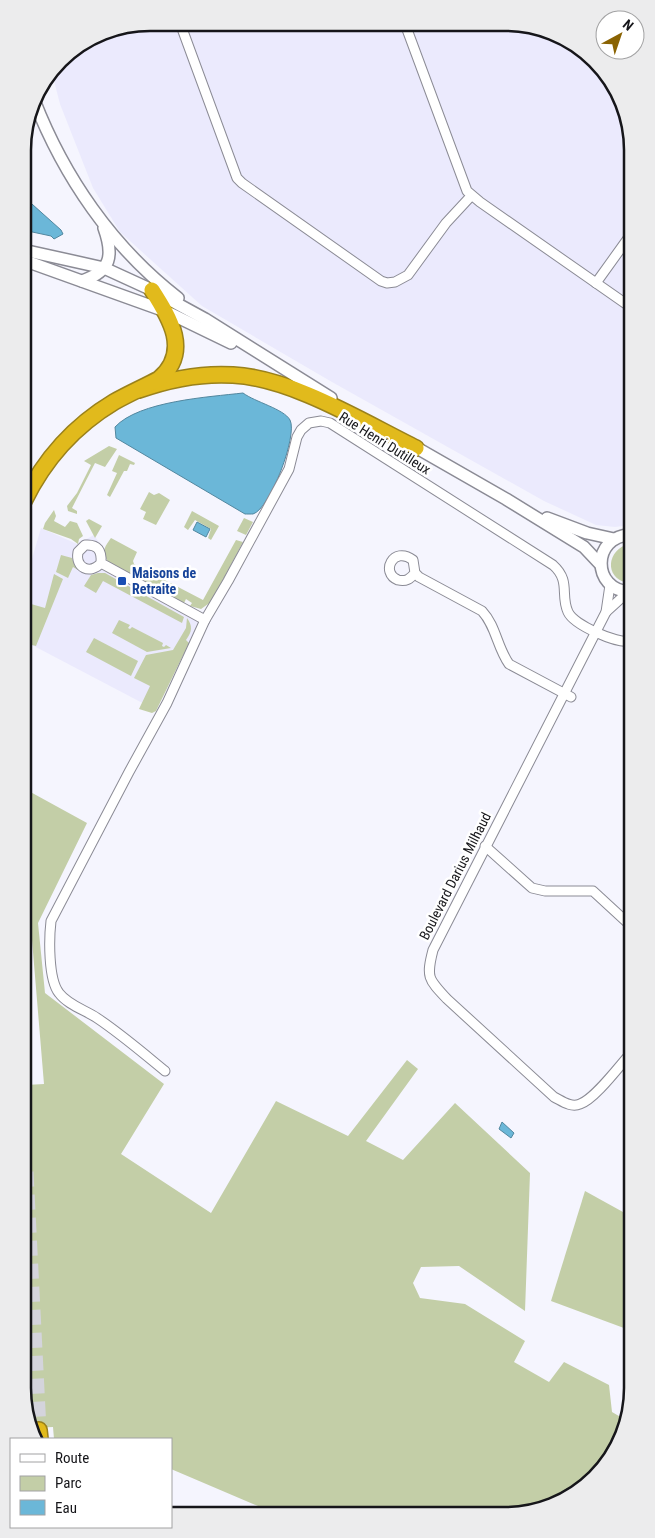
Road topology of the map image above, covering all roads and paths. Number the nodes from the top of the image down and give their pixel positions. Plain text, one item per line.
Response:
1 (183, 31) edge
2 (408, 31) edge
3 (38, 109) edge
4 (472, 196) junction
5 (103, 223) junction
6 (624, 244) edge
7 (32, 252) edge
8 (32, 263) edge
9 (104, 268) junction
10 (82, 281) junction
11 (596, 283) junction
12 (152, 290) junction
13 (624, 302) edge
14 (165, 311) junction
15 (205, 319) junction
16 (300, 380) junction
17 (140, 390) junction
18 (416, 448) junction
19 (32, 486) edge
20 (506, 499) junction
21 (624, 537) edge
22 (614, 539) junction
23 (101, 563) dead end
24 (600, 564) junction
25 (414, 573) dead end
26 (610, 585) junction
27 (624, 591) edge
28 (624, 597) edge
29 (606, 612) junction
30 (205, 620) junction
31 (596, 631) junction
32 (624, 641) edge
33 (568, 695) junction
34 (485, 846) junction
35 (623, 919) edge
36 (623, 1062) edge
37 (165, 1070) dead end

1 - 4 street
2 - 4 street
3 - 5 main road
4 - 11 street
5 - 9 main road
5 - 15 main road
6 - 11 street
7 - 9 main road
8 - 10 main road
9 - 10 main road
9 - 12 main road
10 - 14 main road
11 - 13 street
12 - 14 highway
12 - 15 main road
14 - 16 main road
14 - 17 highway
15 - 16 main road
16 - 18 main road
17 - 18 highway
17 - 19 highway
18 - 20 main road
20 - 22 main road
20 - 24 main road
21 - 22 main road
22 - 24 main road
23 - 30 street
24 - 26 main road
25 - 33 street
26 - 27 main road
26 - 29 street, Boulevard Darius Milhaud
28 - 29 street, Boulevard Darius Milhaud
29 - 31 street, Boulevard Darius Milhaud
30 - 31 street, Rue Henri Dutilleux
30 - 37 street, Rue Henri Dutilleux
31 - 32 street, Rue Henri Dutilleux
31 - 33 street, Boulevard Darius Milhaud
33 - 34 street, Boulevard Darius Milhaud
34 - 35 street
34 - 36 street, Boulevard Darius Milhaud

